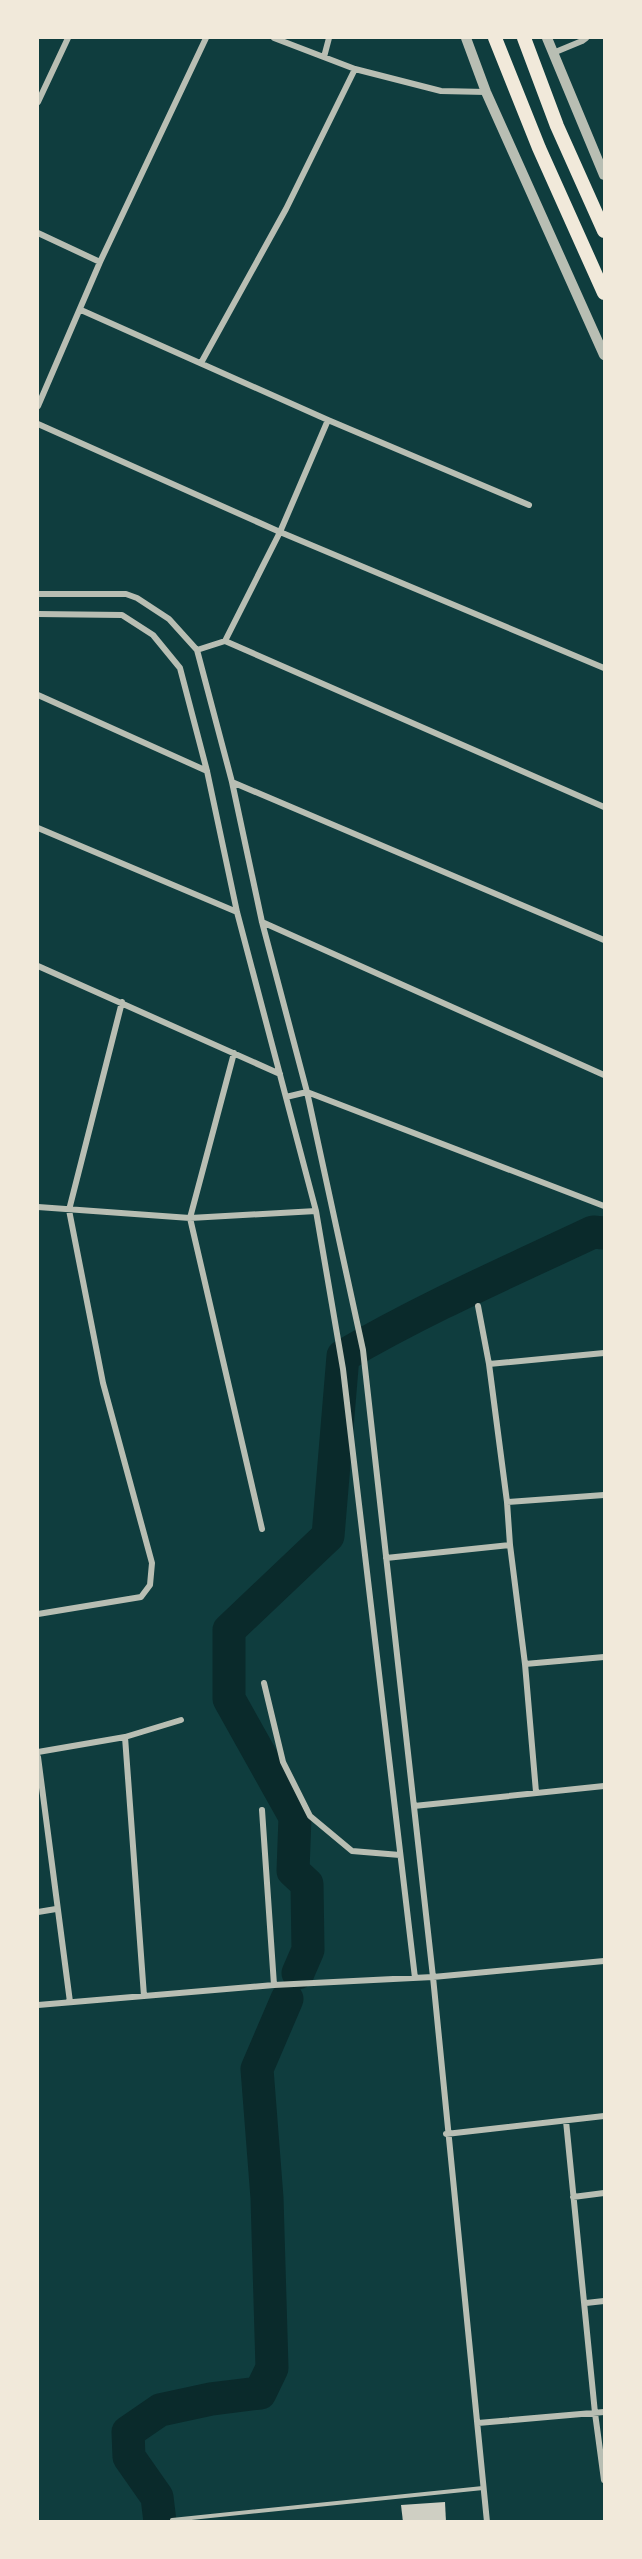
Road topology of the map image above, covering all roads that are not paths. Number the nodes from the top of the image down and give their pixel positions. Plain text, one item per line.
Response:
1 (68, 38) edge
2 (206, 38) edge
3 (274, 38) edge
4 (329, 38) edge
5 (466, 38) edge
6 (495, 38) edge
7 (524, 38) edge
8 (547, 38) edge
9 (586, 38) edge
10 (552, 53) junction
11 (324, 57) junction
12 (355, 69) junction
13 (486, 92) junction
14 (38, 102) edge
15 (604, 175) edge
16 (604, 231) edge
17 (38, 233) edge
18 (100, 262) junction
19 (604, 293) edge
20 (81, 310) junction
21 (604, 356) edge
22 (201, 363) junction
23 (38, 406) edge
24 (328, 420) junction
25 (38, 424) edge
26 (529, 505) dead end
27 (280, 532) junction
28 (38, 594) edge
29 (38, 614) edge
30 (225, 641) junction
31 (197, 650) junction
32 (604, 668) edge
33 (38, 695) edge
34 (207, 771) junction
35 (232, 782) junction
36 (604, 807) edge
37 (38, 828) edge
38 (237, 912) junction
39 (262, 922) junction
40 (604, 940) edge
41 (38, 966) edge
42 (122, 1002) junction
43 (234, 1053) junction
44 (280, 1074) junction
45 (604, 1076) edge
46 (307, 1092) junction
47 (286, 1097) junction
48 (604, 1206) edge
49 (38, 1207) edge
50 (69, 1210) junction
51 (316, 1211) junction
52 (190, 1218) junction
53 (478, 1306) dead end
54 (604, 1353) edge
55 (489, 1364) junction
56 (604, 1496) edge
57 (507, 1502) junction
58 (262, 1529) dead end
59 (510, 1545) junction
60 (386, 1558) junction
61 (38, 1614) edge
62 (604, 1657) edge
63 (525, 1664) junction
64 (264, 1683) dead end
65 (181, 1720) dead end
66 (125, 1737) junction
67 (38, 1752) edge
68 (38, 1757) edge
69 (604, 1786) edge
70 (536, 1792) junction
71 (414, 1806) junction
72 (262, 1810) dead end
73 (400, 1855) junction
74 (56, 1909) junction
75 (38, 1912) edge
76 (604, 1961) edge
77 (433, 1977) junction
78 (415, 1978) junction
79 (274, 1985) junction
80 (144, 1996) junction
81 (70, 2002) junction
82 (38, 2005) edge
83 (604, 2116) edge
84 (566, 2121) junction
85 (446, 2134) junction
86 (604, 2193) edge
87 (573, 2197) junction
88 (604, 2301) edge
89 (586, 2303) junction
90 (604, 2412) edge
91 (595, 2413) junction
92 (478, 2423) junction
93 (604, 2480) edge
94 (484, 2487) junction
95 (172, 2520) dead end
96 (487, 2522) edge

1 - 14 street
2 - 18 street
3 - 11 street
4 - 11 street
5 - 13 street
6 - 19 highway
7 - 16 highway
8 - 10 street
9 - 10 street
10 - 15 street
11 - 12 street
12 - 13 street
12 - 22 street
13 - 21 street
17 - 18 street
18 - 20 street
20 - 22 street
20 - 23 street
22 - 24 street
24 - 26 street
24 - 27 street
25 - 27 street
27 - 30 street
27 - 32 street
28 - 31 street
29 - 34 street
30 - 31 street
30 - 36 street
31 - 35 street
33 - 34 street
34 - 38 street
35 - 39 street
35 - 40 street
37 - 38 street
38 - 44 street
39 - 45 street
39 - 46 street
41 - 42 street
42 - 43 street
42 - 50 street
43 - 44 street
43 - 52 street
44 - 47 street
46 - 47 street
46 - 48 street
46 - 60 street
47 - 51 street
49 - 50 street
50 - 52 street
50 - 61 street
51 - 52 street
51 - 73 street
52 - 58 street
53 - 55 street
54 - 55 street
55 - 57 street
56 - 57 street
57 - 59 street
59 - 60 street
59 - 63 street
60 - 71 street
62 - 63 street
63 - 70 street
64 - 73 street
65 - 66 street
66 - 67 street
66 - 80 street
68 - 74 street
69 - 70 street
70 - 71 street
71 - 77 street
72 - 79 street
73 - 78 street
74 - 75 street
74 - 81 street
76 - 77 street
77 - 78 street
77 - 85 street
78 - 79 street
79 - 80 street
80 - 81 street
81 - 82 street
83 - 84 street
84 - 85 street
84 - 87 street
85 - 92 street
86 - 87 street
87 - 89 street
88 - 89 street
89 - 91 street
90 - 91 street
91 - 92 street
91 - 93 street
92 - 94 street
94 - 95 lane
94 - 96 street

